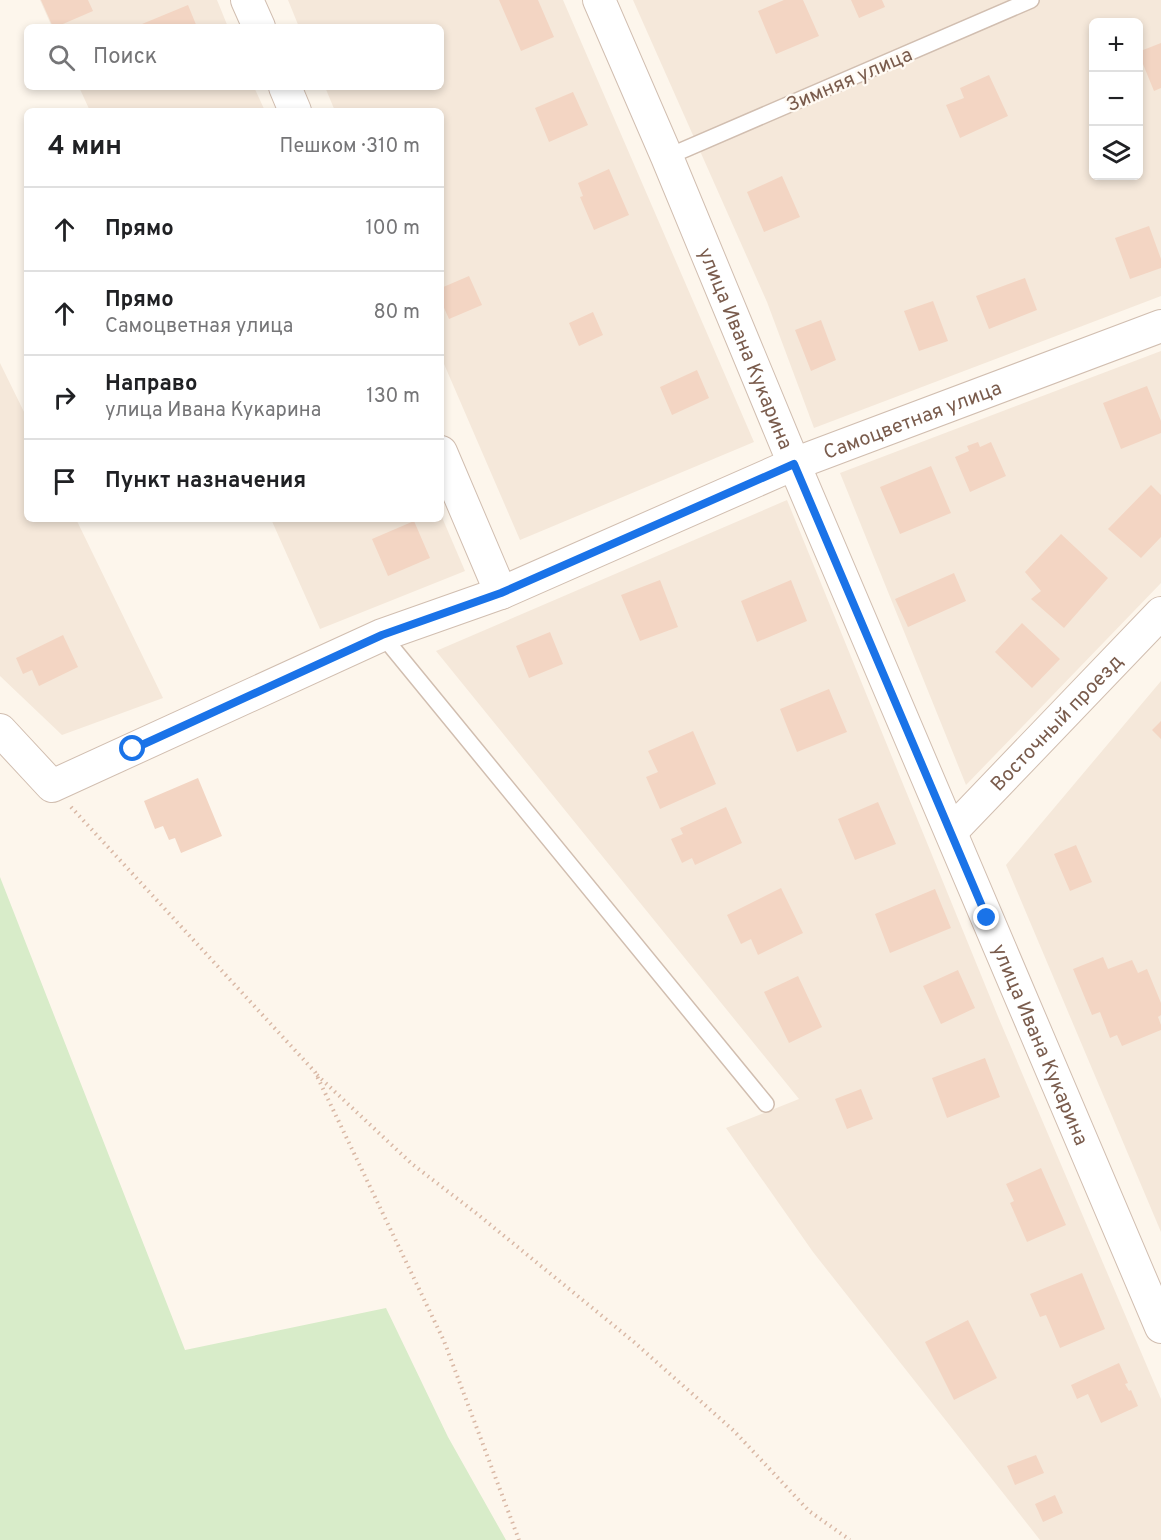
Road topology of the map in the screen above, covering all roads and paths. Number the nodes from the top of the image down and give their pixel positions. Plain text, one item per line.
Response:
1 (248, 0) edge
2 (599, 0) edge
3 (1031, 0) edge
4 (258, 24) edge
5 (286, 90) edge
6 (294, 108) edge
7 (667, 157) junction
8 (1161, 326) edge
9 (444, 459) edge
10 (794, 464) junction
11 (501, 593) junction
12 (1161, 613) edge
13 (382, 635) junction
14 (0, 730) edge
15 (52, 786) junction
16 (951, 832) junction
17 (315, 1072) junction
18 (766, 1104) dead end
19 (1161, 1326) edge
20 (519, 1540) edge
21 (850, 1540) edge

1 - 4 street
2 - 7 street, улица Ивана Кукарина
3 - 7 lane, Зимняя улица
5 - 6 street
7 - 10 street, улица Ивана Кукарина
8 - 10 street, Самоцветная улица
9 - 11 street
10 - 11 street, Самоцветная улица
10 - 16 street, улица Ивана Кукарина
11 - 13 street, Самоцветная улица
12 - 16 street, Восточный проезд
13 - 15 street, Самоцветная улица
13 - 18 lane
14 - 15 street
15 - 17 path
16 - 19 street, улица Ивана Кукарина
17 - 20 path
17 - 21 path

